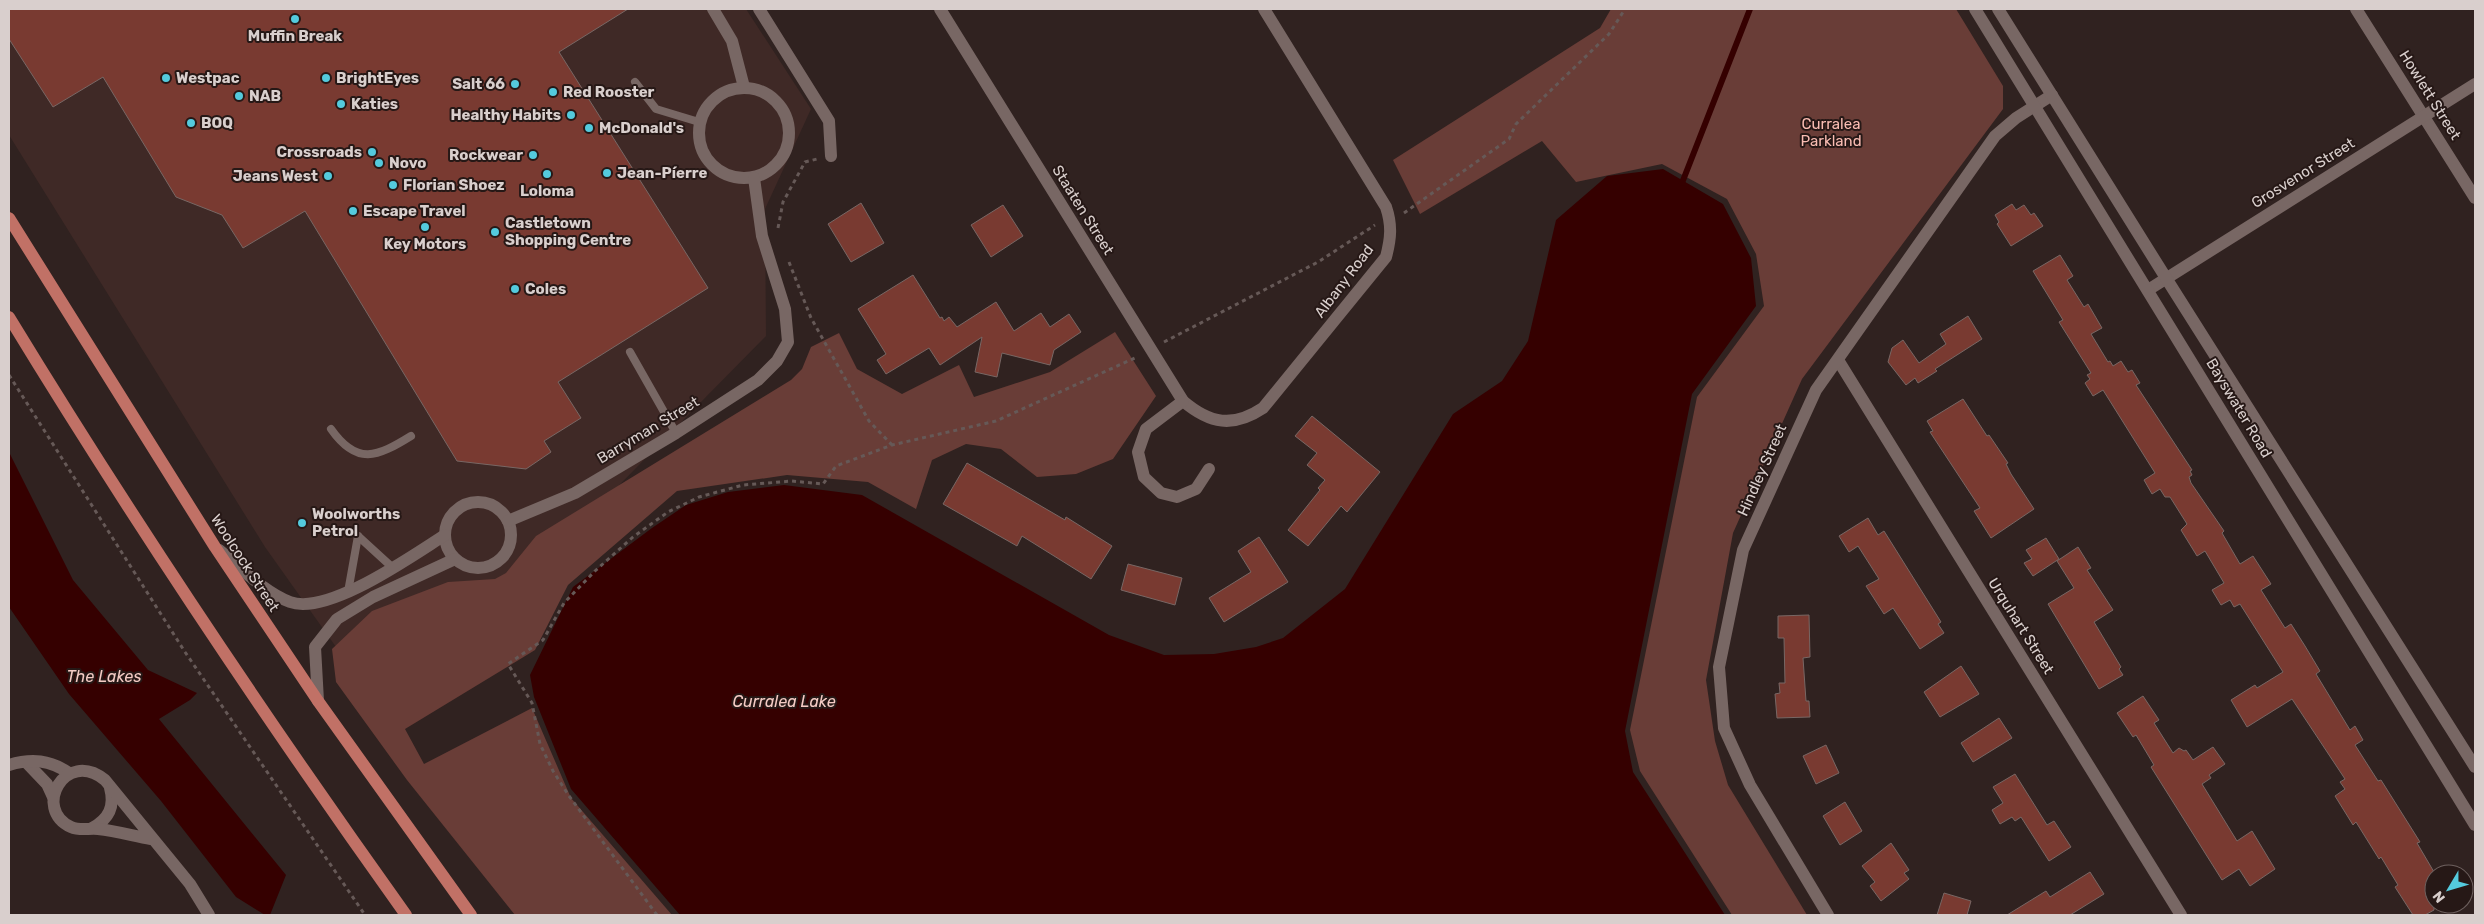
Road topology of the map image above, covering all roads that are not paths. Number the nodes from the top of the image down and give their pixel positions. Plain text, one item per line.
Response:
1 (714, 9) edge
2 (759, 9) edge
3 (940, 9) edge
4 (1264, 9) edge
5 (1975, 9) edge
6 (1998, 9) edge
7 (2356, 9) edge
8 (636, 82) dead end
9 (2475, 84) edge
10 (744, 87) junction
11 (2052, 95) junction
12 (2035, 106) junction
13 (2424, 116) junction
14 (699, 122) junction
15 (831, 156) road end
16 (754, 178) junction
17 (2475, 198) edge
18 (9, 218) edge
19 (2166, 278) junction
20 (2148, 290) junction
21 (9, 317) edge
22 (630, 352) dead end
23 (1838, 360) junction
24 (1183, 401) junction
25 (1209, 419) joint
26 (331, 429) dead end
27 (676, 433) junction
28 (411, 436) dead end
29 (1209, 469) dead end
30 (508, 521) junction
31 (445, 535) junction
32 (215, 547) junction
33 (455, 559) junction
34 (393, 568) junction
35 (348, 592) junction
36 (318, 701) junction
37 (28, 763) junction
38 (9, 765) edge
39 (2475, 767) edge
40 (69, 773) junction
41 (110, 788) junction
42 (53, 797) junction
43 (2475, 825) edge
44 (92, 828) junction
45 (151, 839) junction
46 (2175, 913) edge
47 (209, 915) edge
48 (406, 915) edge
49 (471, 915) edge
50 (1828, 915) edge

1 - 10 street
2 - 15 street
3 - 24 street, Staaten Street
4 - 25 street, Albany Road
5 - 12 street, Bayswater Road
6 - 11 street, Bayswater Road
7 - 13 street, Howlett Street
8 - 14 lane
9 - 13 street, Grosvenor Street
10 - 14 street
10 - 16 street
11 - 12 street, Hindley Street
11 - 19 street, Bayswater Road
12 - 20 street, Bayswater Road
12 - 23 street, Hindley Street
13 - 17 street, Howlett Street
13 - 19 street, Grosvenor Street
14 - 16 street
16 - 27 street, Barryman Street
18 - 32 main road, Woolcock Street
19 - 20 street, Grosvenor Street
19 - 39 street, Bayswater Road
20 - 43 street, Bayswater Road
21 - 48 main road
22 - 27 lane
23 - 46 street, Urquhart Street
23 - 50 street, Hindley Street
24 - 25 street, Staaten Street
24 - 29 street
26 - 28 lane
27 - 30 street, Barryman Street
30 - 31 street
30 - 33 street
31 - 33 street
31 - 34 street
32 - 35 street
32 - 36 main road, Woolcock Street
33 - 36 street
34 - 35 street
34 - 35 lane
36 - 49 main road, Woolcock Street
37 - 38 street
37 - 40 street
37 - 42 street
40 - 41 street
40 - 42 street
41 - 44 street
41 - 45 street
42 - 44 street
44 - 45 street
45 - 47 street

